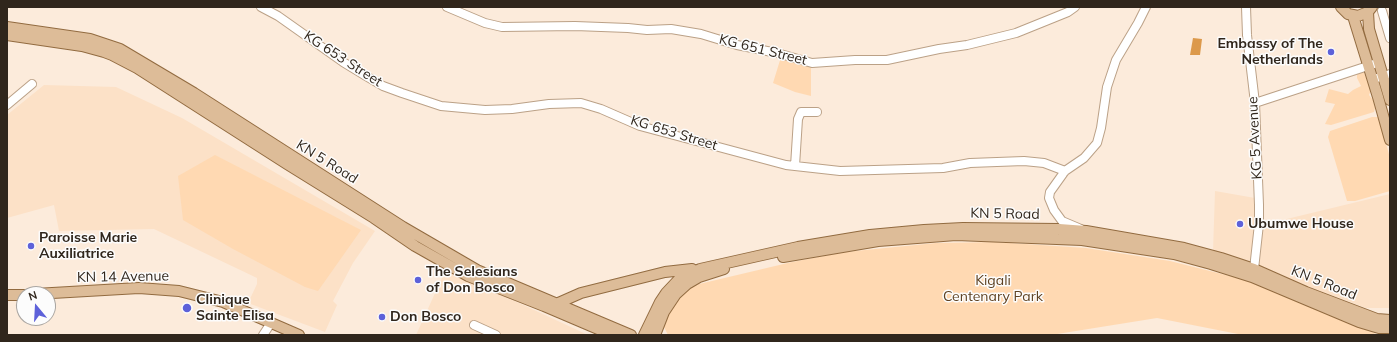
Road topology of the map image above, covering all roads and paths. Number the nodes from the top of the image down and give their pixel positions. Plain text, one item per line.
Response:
1 (261, 7) edge
2 (447, 7) edge
3 (1075, 7) edge
4 (1146, 7) edge
5 (1246, 7) edge
6 (1341, 7) edge
7 (1370, 10) edge
8 (1382, 11) dead end
9 (1353, 16) junction
10 (7, 27) edge
11 (7, 35) edge
12 (1390, 38) edge
13 (1380, 62) junction
14 (1369, 66) junction
15 (1387, 75) edge
16 (1373, 79) junction
17 (32, 84) dead end
18 (1390, 100) edge
19 (1255, 103) junction
20 (7, 104) edge
21 (817, 112) dead end
22 (1390, 140) edge
23 (795, 166) junction
24 (1065, 171) junction
25 (1086, 231) junction
26 (700, 268) junction
27 (1254, 269) junction
28 (56, 293) edge
29 (556, 304) junction
30 (1390, 320) edge
31 (271, 323) junction
32 (474, 325) dead end
33 (1379, 328) junction
34 (1390, 328) edge
35 (657, 330) edge
36 (263, 335) edge
37 (299, 335) edge
38 (496, 335) edge
39 (612, 335) edge
40 (631, 335) edge
41 (644, 335) edge
42 (663, 335) edge
43 (1388, 335) edge

1 - 23 street, KG 653 Street
2 - 3 street, KG 651 Street
4 - 24 street
5 - 19 street, KG 5 Avenue
6 - 9 main road
7 - 9 main road
7 - 13 main road
8 - 12 street
9 - 14 main road
10 - 29 main road, KN 5 Road
11 - 39 main road, KN 5 Road
13 - 14 street
13 - 15 main road
14 - 16 main road
14 - 19 street
15 - 16 street
15 - 18 main road
16 - 22 main road
17 - 20 street
19 - 27 street, KG 5 Avenue
21 - 23 street
23 - 24 street, KG 653 Street
24 - 25 street
25 - 26 main road, KN 5 Road
25 - 27 main road, KN 5 Road
26 - 29 main road
26 - 41 main road, KN 5 Road
27 - 30 main road, KN 5 Road
28 - 31 main road, KN 14 Avenue
29 - 40 main road, KN 5 Road
31 - 36 street
31 - 37 main road, KN 14 Avenue
32 - 38 street
33 - 34 main road
33 - 35 main road, KN 5 Road
33 - 43 main road
35 - 42 main road

